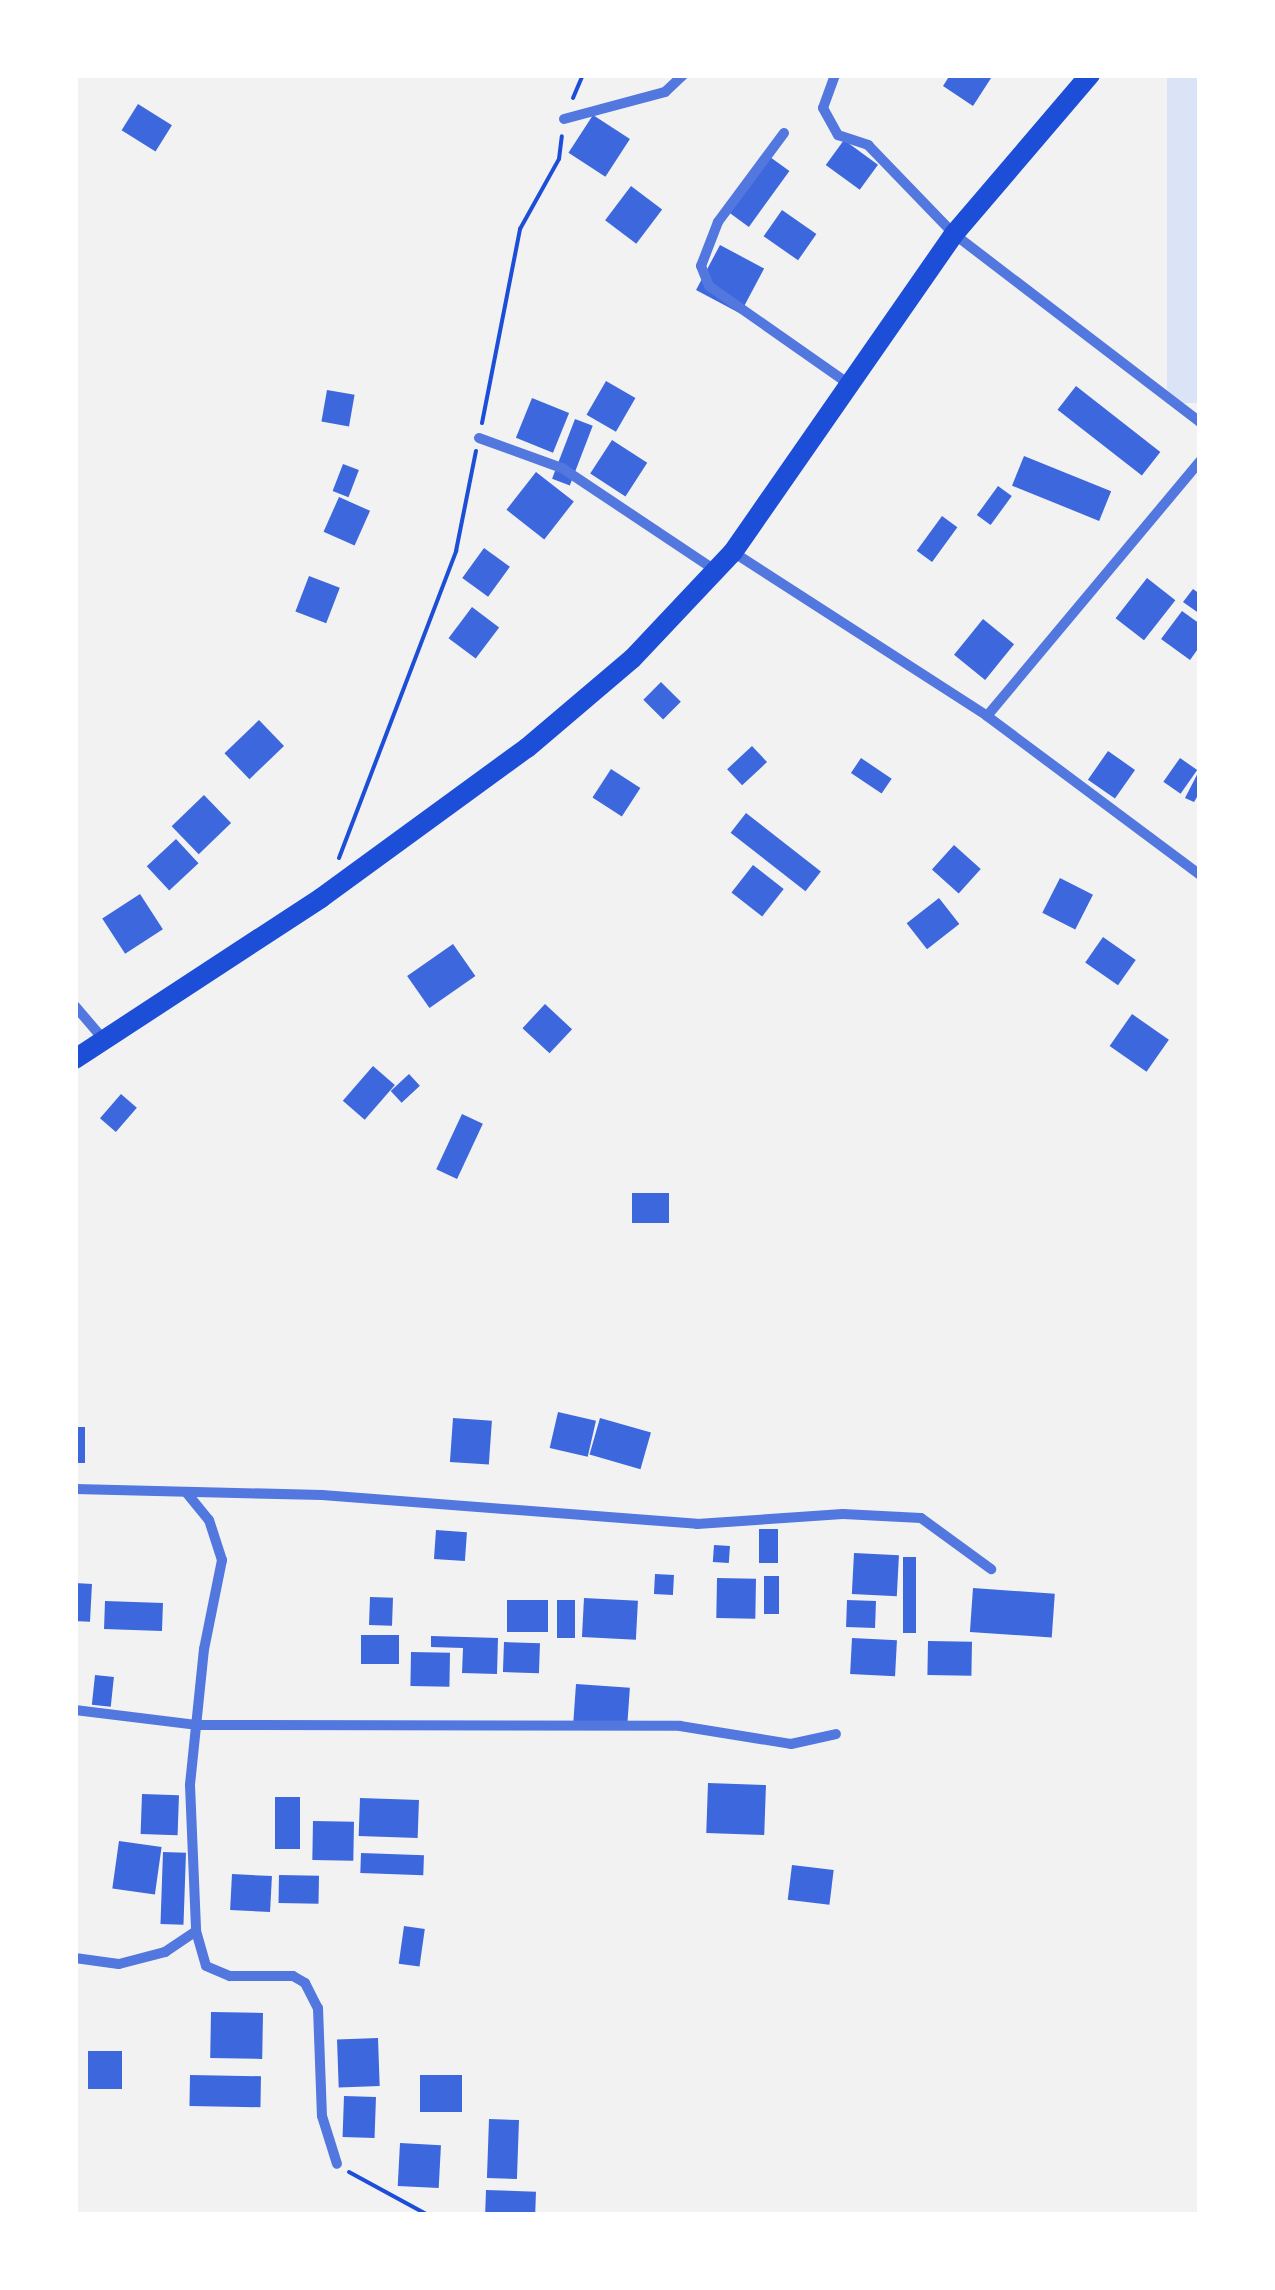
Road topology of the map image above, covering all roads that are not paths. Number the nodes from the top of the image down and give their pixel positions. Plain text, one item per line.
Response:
1 (683, 75) edge
2 (835, 75) edge
3 (1090, 75) edge
4 (564, 119) road end
5 (784, 133) dead end
6 (954, 234) junction
7 (850, 384) junction
8 (1200, 422) edge
9 (479, 438) road end
10 (1200, 461) edge
11 (732, 552) junction
12 (715, 570) junction
13 (987, 716) junction
14 (1200, 875) edge
15 (75, 1006) edge
16 (104, 1040) junction
17 (75, 1059) edge
18 (75, 1488) edge
19 (186, 1492) junction
20 (990, 1569) dead end
21 (75, 1710) edge
22 (198, 1725) junction
23 (836, 1734) dead end
24 (196, 1930) junction
25 (75, 1958) edge
26 (337, 2164) road end

1 - 4 street
2 - 6 street
3 - 6 highway
5 - 7 street
6 - 7 highway
6 - 8 street
7 - 11 highway
9 - 12 street
10 - 13 street
11 - 12 highway
11 - 13 street
12 - 16 highway
13 - 14 street
15 - 16 street
16 - 17 highway
18 - 19 street
19 - 20 street
19 - 22 street
21 - 22 street
22 - 23 street
22 - 24 street
24 - 25 street
24 - 26 street

